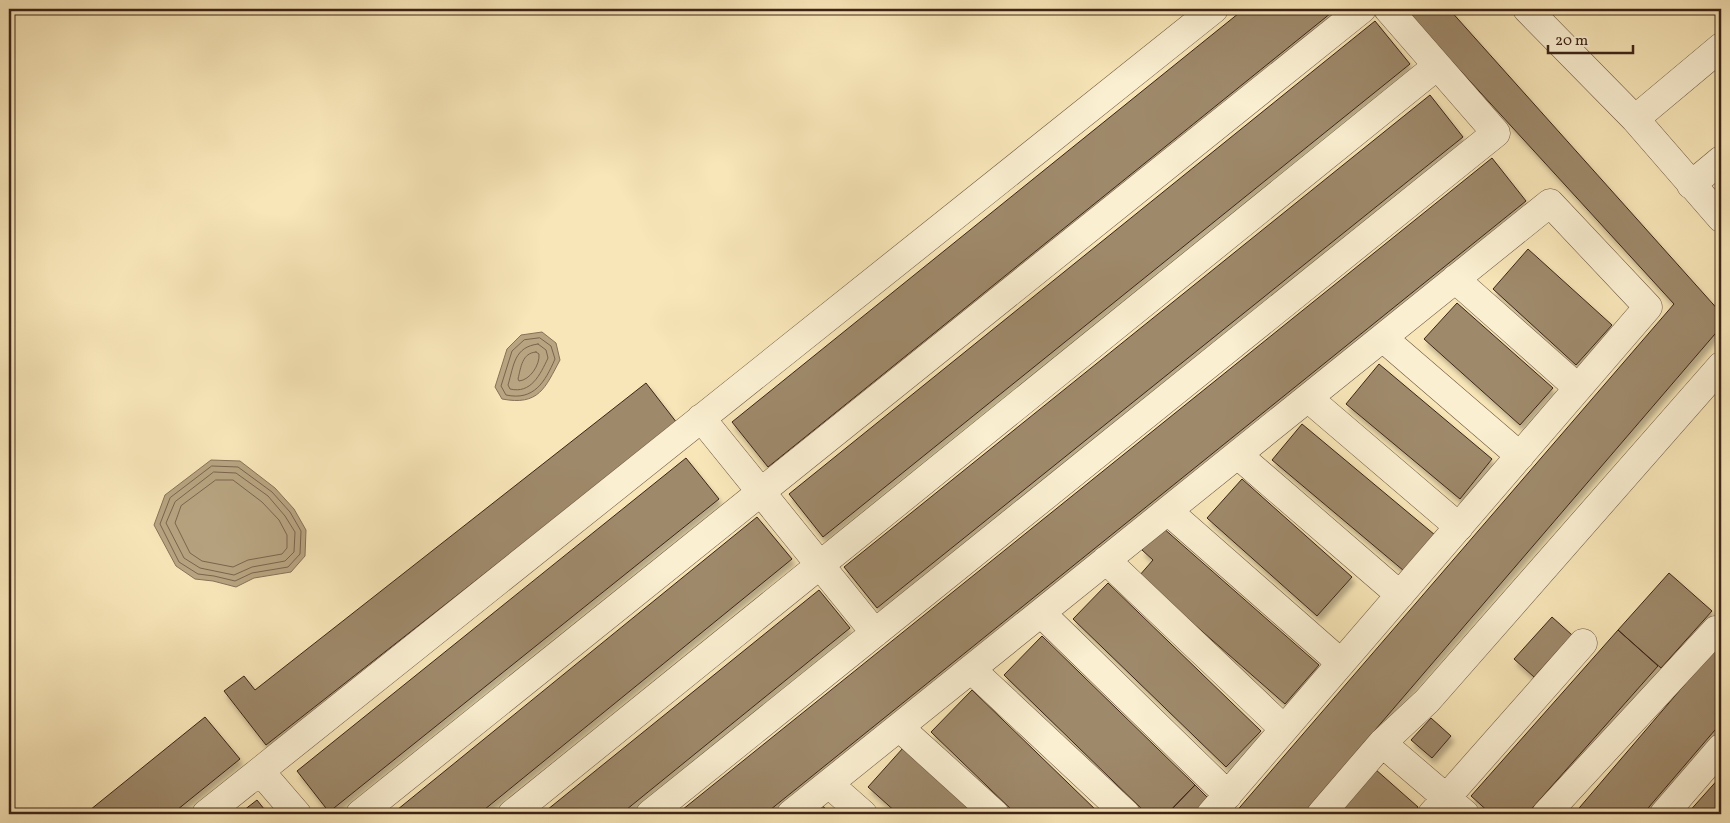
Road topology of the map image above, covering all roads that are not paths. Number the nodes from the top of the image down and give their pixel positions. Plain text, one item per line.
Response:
1 (1214, 9) edge
2 (1362, 9) edge
3 (1388, 9) edge
4 (1527, 9) edge
5 (1721, 47) edge
6 (1437, 66) junction
7 (1635, 119) junction
8 (1721, 160) edge
9 (1691, 185) junction
10 (1721, 218) edge
11 (1455, 279) junction
12 (1382, 338) junction
13 (1721, 366) edge
14 (1578, 388) junction
15 (1308, 398) junction
16 (701, 418) junction
17 (1238, 454) junction
18 (1520, 456) junction
19 (761, 492) junction
20 (1168, 510) junction
21 (1459, 527) junction
22 (1106, 560) junction
23 (820, 565) junction
24 (1400, 595) junction
25 (1041, 613) junction
26 (1716, 630) dead end
27 (875, 633) junction
28 (1583, 643) dead end
29 (1341, 663) junction
30 (971, 669) junction
31 (899, 727) junction
32 (1284, 730) junction
33 (1382, 742) junction
34 (1721, 748) edge
35 (260, 770) junction
36 (828, 784) junction
37 (1219, 804) edge
38 (1448, 809) edge
39 (206, 814) edge
40 (297, 814) edge
41 (360, 814) edge
42 (512, 814) edge
43 (650, 814) edge
44 (791, 814) edge
45 (863, 814) edge
46 (995, 814) edge
47 (1126, 814) edge
48 (1321, 814) edge
49 (1546, 814) edge
50 (1664, 814) edge

1 - 16 lane
2 - 19 lane
3 - 6 lane
4 - 7 lane
5 - 7 lane
6 - 23 lane
6 - 27 lane
7 - 9 lane
8 - 9 lane
9 - 10 lane
11 - 12 lane
11 - 14 lane
11 - 14 lane
12 - 15 lane
12 - 18 lane
13 - 33 lane
14 - 18 lane
15 - 17 lane
15 - 21 lane
16 - 19 lane
16 - 35 lane
17 - 20 lane
17 - 24 lane
18 - 21 lane
19 - 23 lane
19 - 41 lane
20 - 22 lane
20 - 29 lane
21 - 24 lane
22 - 25 lane
22 - 32 lane
23 - 27 lane
23 - 42 lane
24 - 29 lane
25 - 30 lane
25 - 37 lane
26 - 49 lane
27 - 43 lane
28 - 38 lane
29 - 32 lane
30 - 31 lane
30 - 47 lane
31 - 36 lane
31 - 46 lane
32 - 37 lane
33 - 38 lane
33 - 48 lane
34 - 50 lane
35 - 39 lane
35 - 40 lane
36 - 44 lane
36 - 45 lane

